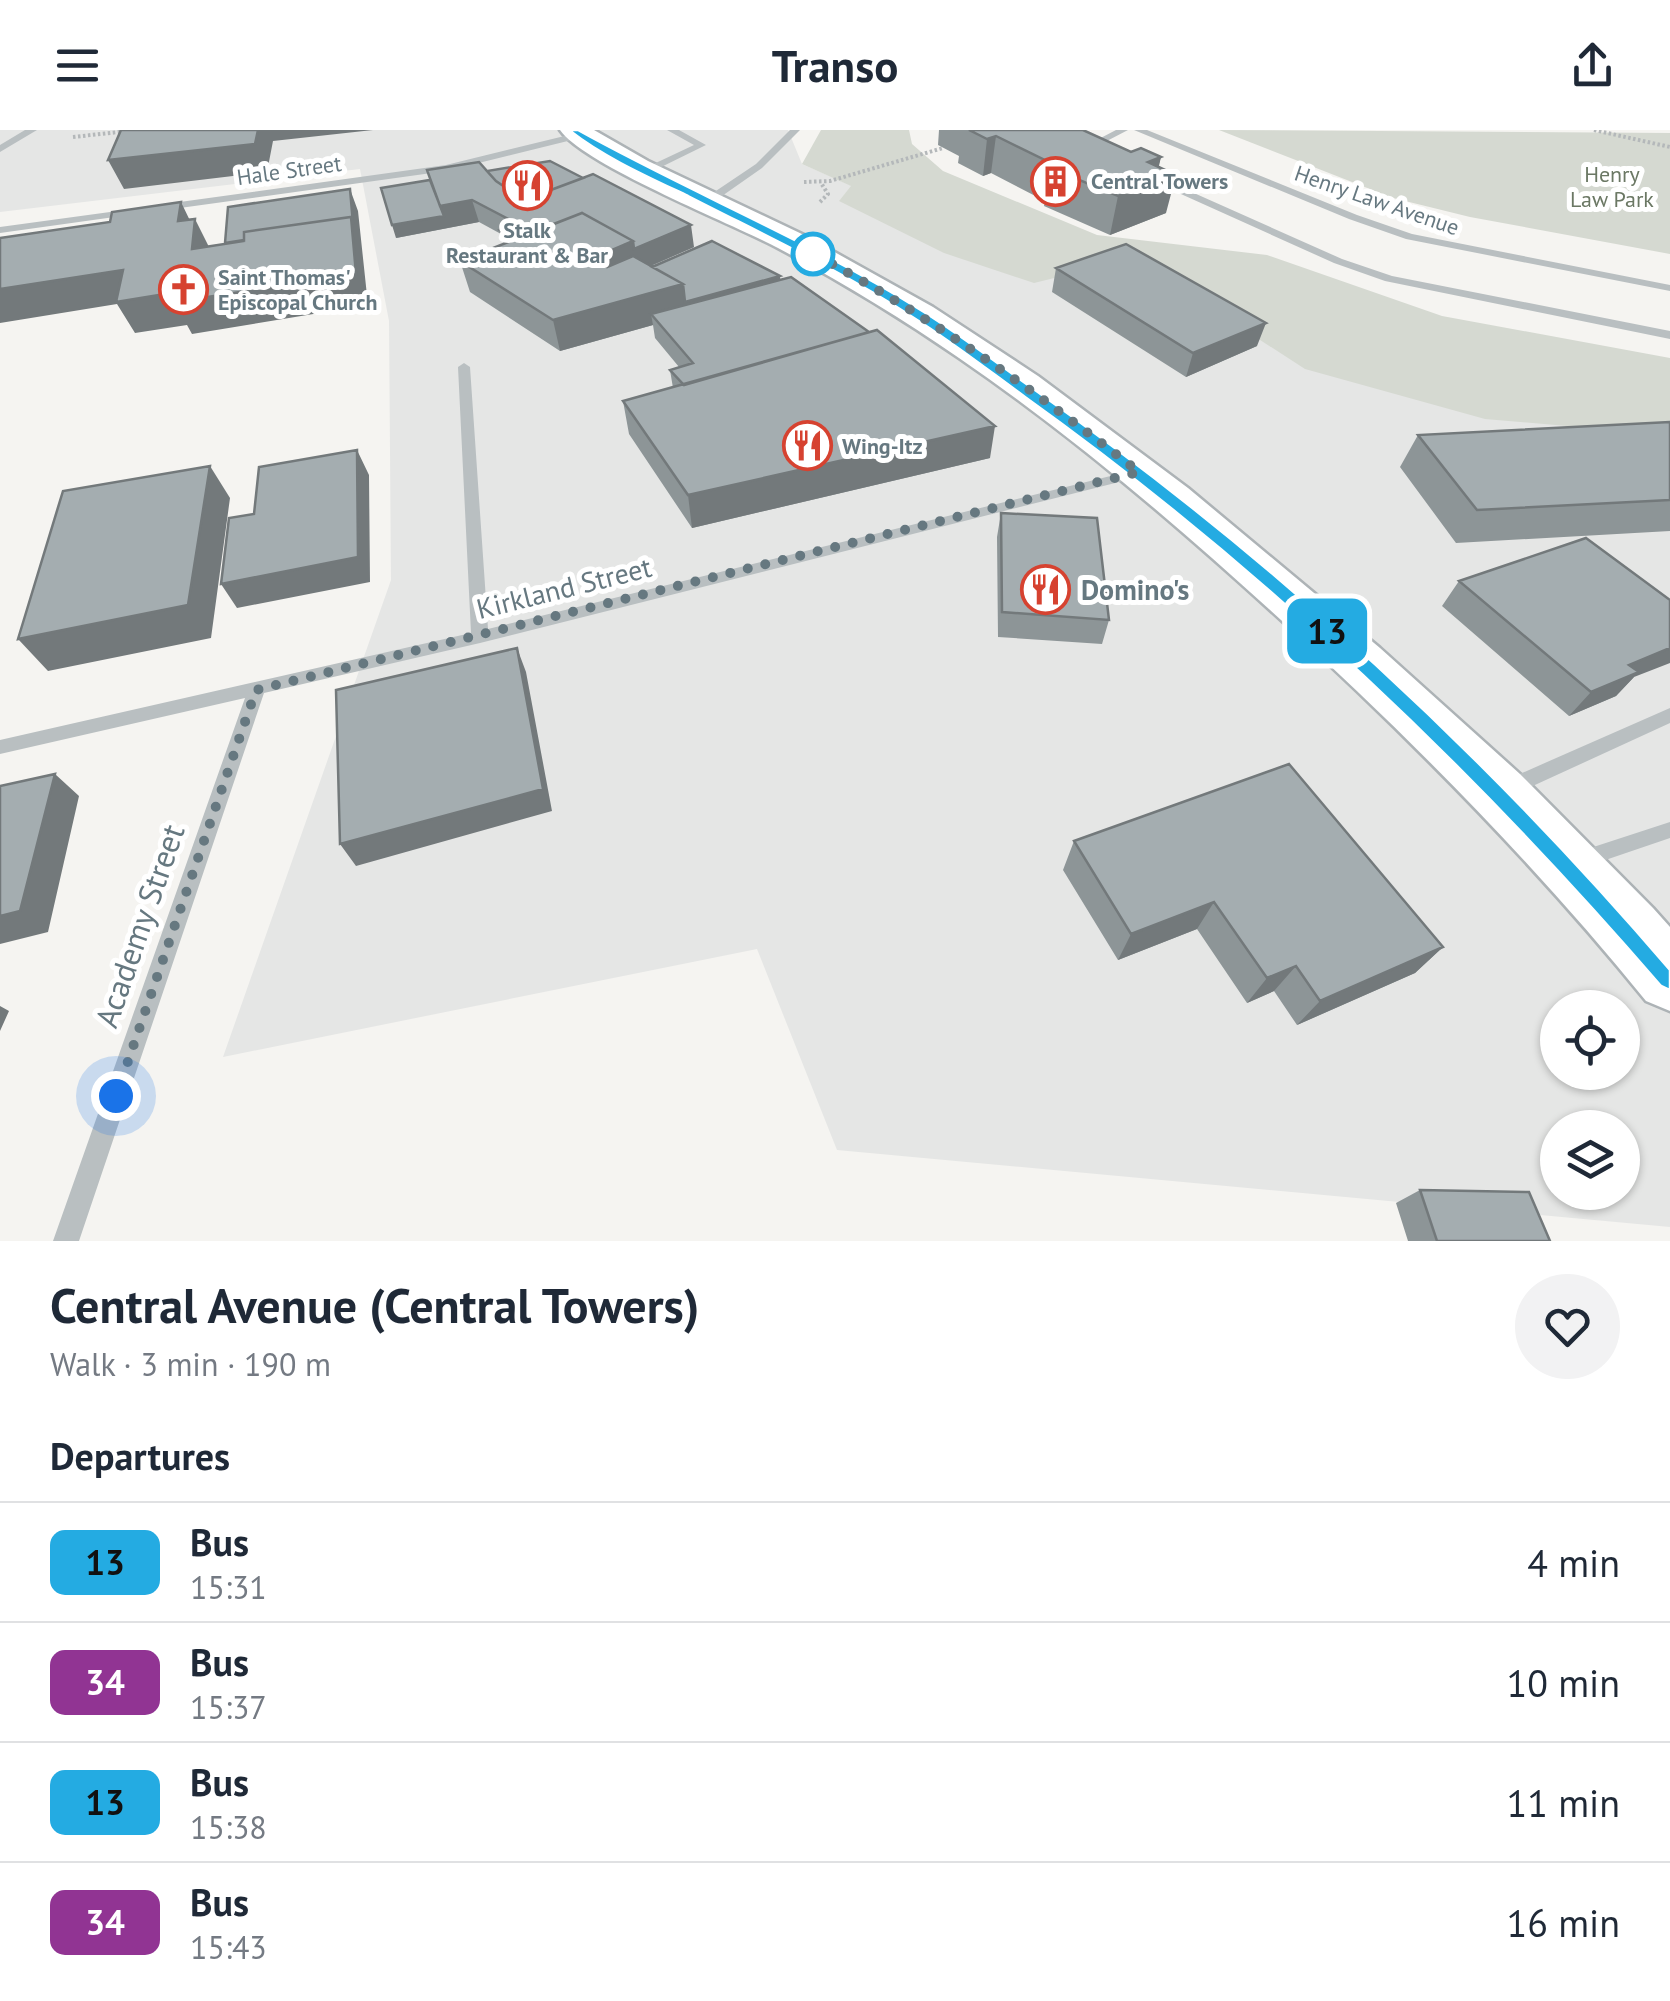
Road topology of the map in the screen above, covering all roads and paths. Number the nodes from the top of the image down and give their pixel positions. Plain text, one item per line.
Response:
1 (32, 130) edge
2 (137, 130) edge
3 (672, 130) edge
4 (795, 130) edge
5 (1123, 130) edge
6 (1139, 130) edge
7 (1594, 130) edge
8 (578, 132) edge
9 (69, 138) dead end
10 (1670, 147) edge
11 (943, 148) dead end
12 (0, 149) edge
13 (1115, 162) edge
14 (646, 171) junction
15 (1149, 177) edge
16 (830, 182) dead end
17 (708, 200) junction
18 (0, 230) edge
19 (1670, 288) edge
20 (1670, 335) edge
21 (464, 368) dead end
22 (1139, 472) junction
23 (480, 637) junction
24 (256, 690) junction
25 (1670, 715) edge
26 (0, 747) edge
27 (1499, 792) junction
28 (1670, 830) edge
29 (1569, 863) junction
30 (1670, 978) edge
31 (66, 1241) edge

1 - 12 street
2 - 9 path
3 - 14 street
4 - 17 street
5 - 13 street
6 - 19 street, Henry Law Avenue
7 - 10 path
8 - 14 main road
8 - 18 street, Hale Street
11 - 16 path
14 - 17 main road
15 - 20 street
17 - 22 main road
21 - 23 street
22 - 23 street, Kirkland Street
22 - 27 main road
23 - 24 street, Kirkland Street
24 - 26 street, Kirkland Street
24 - 31 street, Academy Street
25 - 27 street
27 - 29 main road
28 - 29 street
29 - 30 main road

